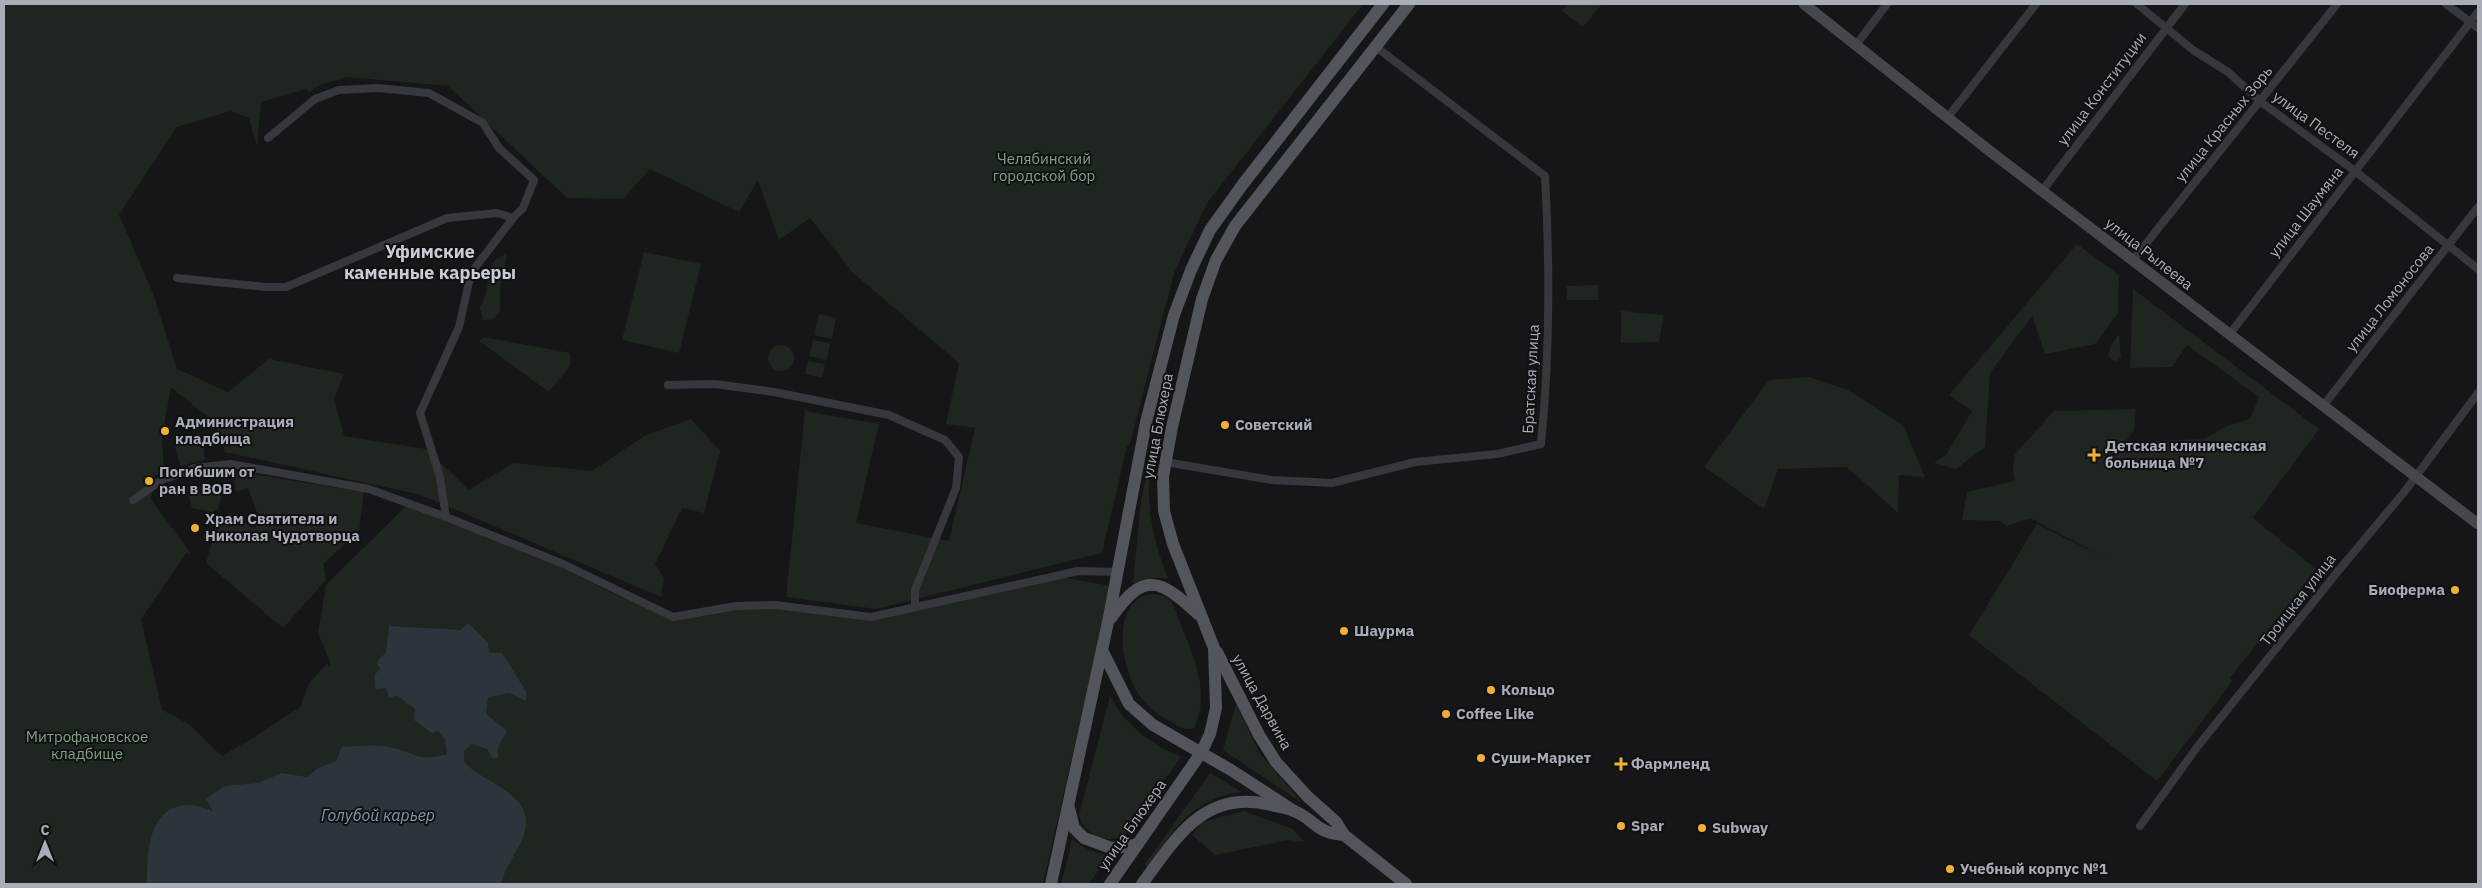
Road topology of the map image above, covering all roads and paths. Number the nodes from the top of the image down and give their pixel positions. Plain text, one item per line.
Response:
1 (1383, 4) edge
2 (1409, 4) edge
3 (1804, 4) edge
4 (1887, 4) edge
5 (2036, 4) edge
6 (2137, 4) edge
7 (2184, 4) edge
8 (2337, 4) edge
9 (2446, 4) edge
10 (2478, 12) edge
11 (2470, 22) junction
12 (2166, 27) junction
13 (2478, 28) edge
14 (1856, 45) junction
15 (1376, 47) junction
16 (2261, 102) junction
17 (1948, 117) junction
18 (268, 138) dead end
19 (2356, 171) junction
20 (2042, 191) junction
21 (2478, 207) edge
22 (513, 218) junction
23 (2448, 246) junction
24 (2133, 260) junction
25 (2478, 269) edge
26 (177, 278) dead end
27 (2230, 334) junction
28 (668, 385) dead end
29 (2478, 393) edge
30 (2323, 406) junction
31 (1165, 462) junction
32 (2416, 476) junction
33 (132, 500) dead end
34 (446, 517) junction
35 (2478, 524) edge
36 (1118, 572) junction
37 (915, 606) junction
38 (1202, 618) junction
39 (1108, 622) junction
40 (1214, 648) junction
41 (1102, 650) junction
42 (1201, 753) junction
43 (1069, 806) junction
44 (1294, 811) junction
45 (2140, 826) dead end
46 (1344, 835) junction
47 (1138, 844) junction
48 (1051, 884) edge
49 (1110, 884) edge
50 (1142, 884) edge
51 (1406, 884) edge

1 - 36 main road, улица Блюхера
2 - 15 main road, улица Блюхера
3 - 14 street, улица Рылеева
4 - 14 street
5 - 17 street
6 - 12 street, улица Пестеля
7 - 12 street, улица Конституции
8 - 16 street, улица Красных Зорь
9 - 11 street
10 - 11 street, улица Шаумяна
11 - 13 street
11 - 19 street, улица Шаумяна
12 - 16 street, улица Пестеля
12 - 20 street, улица Конституции
14 - 17 street, улица Рылеева
15 - 31 main road, улица Блюхера
15 - 31 street, Братская улица
16 - 19 street, улица Пестеля
16 - 24 street, улица Красных Зорь
17 - 20 street, улица Рылеева
18 - 22 street
19 - 23 street, улица Пестеля
19 - 27 street, улица Шаумяна
20 - 24 street, улица Рылеева
21 - 23 street, улица Ломоносова
22 - 26 street
22 - 34 street
23 - 25 street, улица Пестеля
23 - 30 street, улица Ломоносова
24 - 27 street, улица Рылеева
27 - 30 street, улица Рылеева
28 - 37 street
29 - 32 street, Троицкая улица
30 - 32 street, улица Рылеева
31 - 38 main road, улица Блюхера
32 - 35 street, улица Рылеева
32 - 45 street, Троицкая улица
33 - 34 street
34 - 37 street
36 - 37 street
36 - 39 main road, улица Блюхера
38 - 39 main road
38 - 40 main road, улица Блюхера
39 - 41 main road, улица Блюхера
40 - 42 main road, улица Блюхера
40 - 46 main road, улица Дарвина
41 - 42 main road
41 - 43 main road, улица Блюхера
42 - 44 main road
42 - 47 main road, улица Блюхера
43 - 47 main road
43 - 48 main road, улица Блюхера
44 - 46 main road, улица Дарвина
44 - 50 main road, улица Дарвина
46 - 51 main road, улица Дарвина
47 - 49 main road, улица Блюхера

